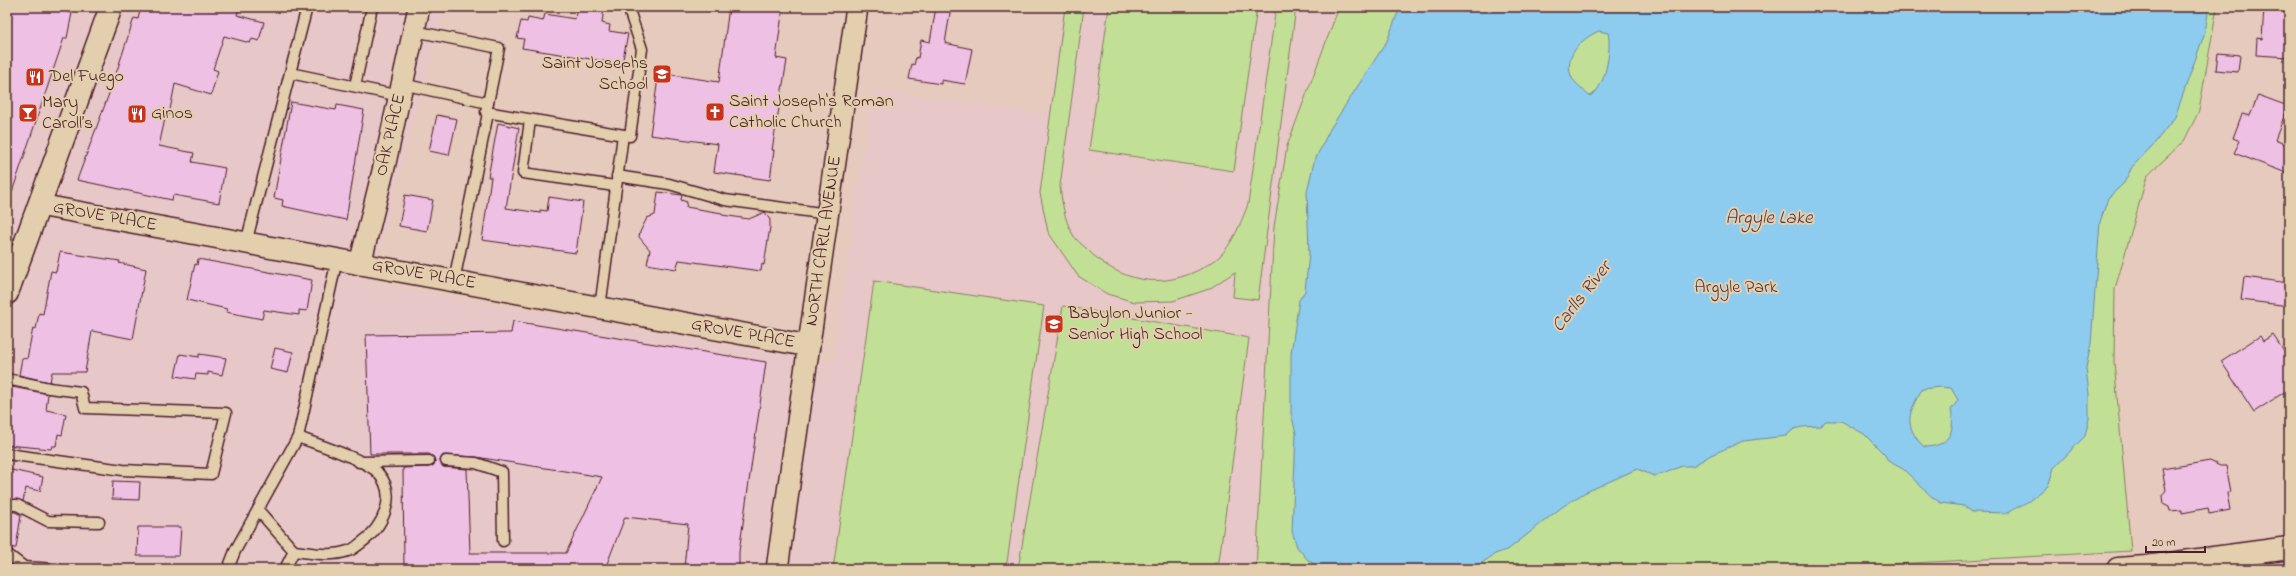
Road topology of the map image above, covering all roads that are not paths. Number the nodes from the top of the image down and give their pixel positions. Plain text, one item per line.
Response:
1 (111, 7) edge
2 (307, 7) edge
3 (372, 7) edge
4 (419, 7) edge
5 (628, 7) edge
6 (857, 7) edge
7 (414, 31) junction
8 (290, 73) junction
9 (355, 86) junction
10 (401, 90) junction
11 (488, 108) junction
12 (530, 120) junction
13 (623, 135) junction
14 (616, 181) junction
15 (39, 206) junction
16 (828, 214) junction
17 (246, 243) junction
18 (337, 259) junction
19 (360, 264) junction
20 (454, 281) junction
21 (7, 293) edge
22 (600, 308) junction
23 (809, 346) junction
24 (7, 379) edge
25 (298, 437) junction
26 (7, 454) edge
27 (429, 460) dead end
28 (446, 460) dead end
29 (359, 462) junction
30 (7, 505) edge
31 (259, 511) junction
32 (99, 522) dead end
33 (504, 541) dead end
34 (2289, 548) edge
35 (294, 551) junction
36 (7, 554) edge
37 (57, 569) edge
38 (228, 569) edge
39 (285, 569) edge
40 (777, 569) edge
41 (2118, 569) edge

1 - 15 main road
2 - 8 lane
3 - 9 lane
4 - 7 street, OAK PLACE
5 - 13 lane
6 - 16 street, NORTH CARLL AVENUE
7 - 10 street, OAK PLACE
7 - 11 lane
8 - 9 lane
8 - 17 lane
9 - 10 lane
10 - 11 lane
10 - 19 street, OAK PLACE
11 - 12 lane
11 - 20 lane
12 - 13 lane
12 - 14 lane
13 - 14 lane
14 - 16 lane
14 - 22 lane
15 - 17 street, GROVE PLACE
15 - 21 main road
16 - 23 street, NORTH CARLL AVENUE
17 - 18 street, GROVE PLACE
18 - 19 street, GROVE PLACE
18 - 25 lane
19 - 20 street, GROVE PLACE
20 - 22 street, GROVE PLACE
22 - 23 street, GROVE PLACE
23 - 40 street, NORTH CARLL AVENUE
24 - 26 lane
25 - 29 lane
25 - 31 lane
27 - 29 lane
28 - 33 lane
29 - 35 lane
30 - 32 lane
31 - 35 lane
31 - 38 lane
34 - 41 main road
35 - 39 lane
36 - 37 lane

